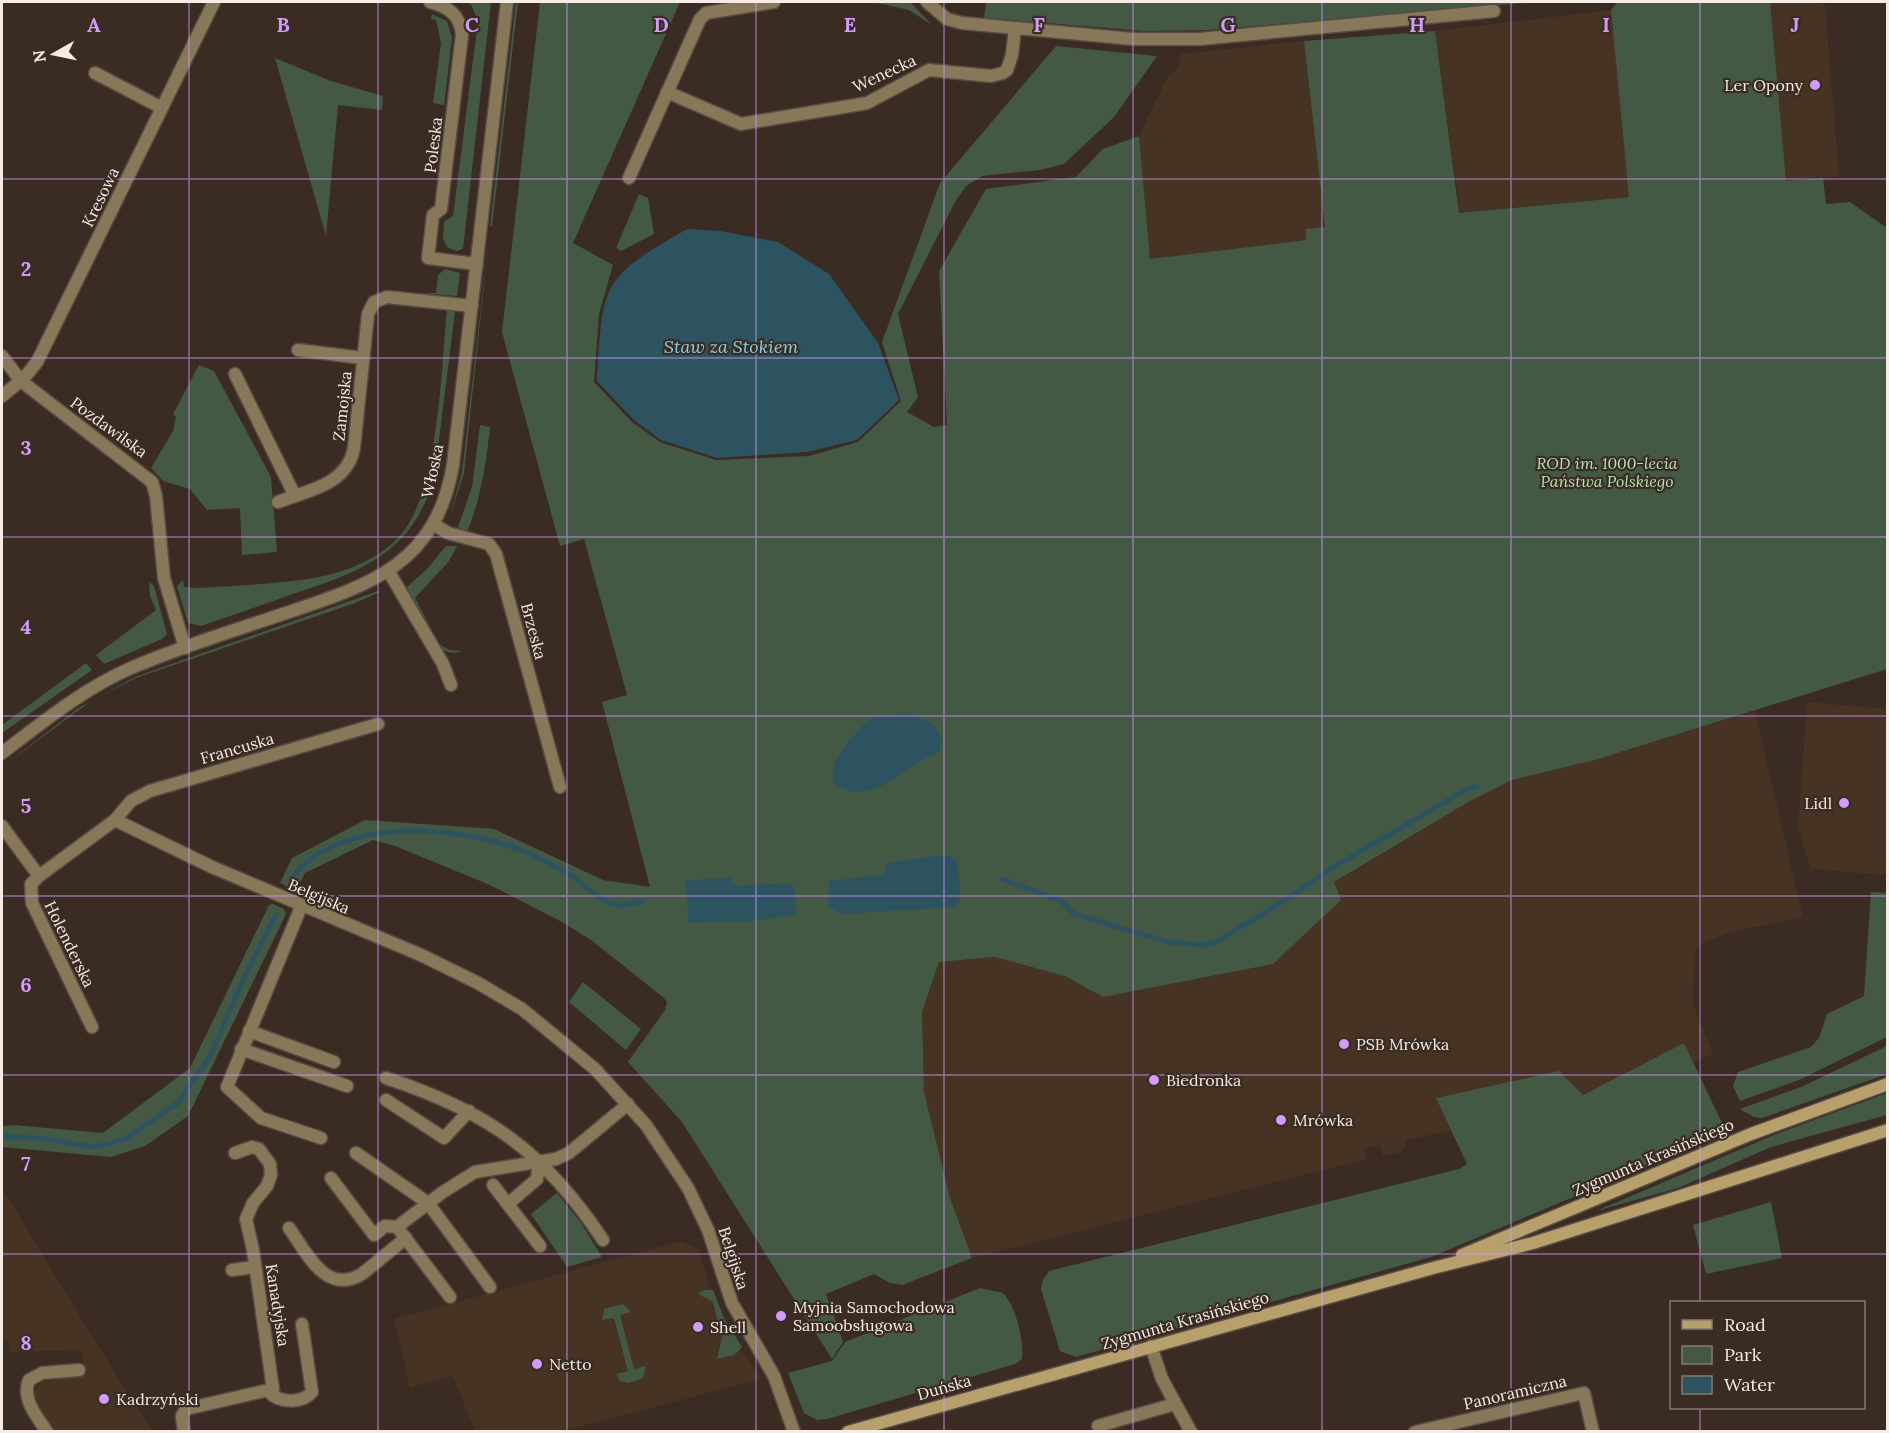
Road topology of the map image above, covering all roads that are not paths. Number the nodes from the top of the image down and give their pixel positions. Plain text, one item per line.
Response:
1 (214, 2) edge
2 (430, 2) edge
3 (507, 2) edge
4 (774, 2) edge
5 (927, 2) edge
6 (940, 2) edge
7 (1494, 11) dead end
8 (974, 25) junction
9 (1015, 28) junction
10 (95, 73) dead end
11 (667, 92) junction
12 (162, 108) junction
13 (628, 178) dead end
14 (477, 264) junction
15 (472, 306) junction
16 (298, 350) dead end
17 (2, 356) edge
18 (363, 358) junction
19 (235, 374) dead end
20 (21, 381) junction
21 (2, 396) edge
22 (295, 496) junction
23 (278, 502) dead end
24 (434, 524) junction
25 (389, 572) junction
26 (185, 648) junction
27 (451, 686) dead end
28 (378, 724) dead end
29 (2, 753) edge
30 (560, 787) dead end
31 (115, 820) junction
32 (2, 826) edge
33 (39, 876) junction
34 (301, 907) junction
35 (92, 1027) dead end
36 (249, 1031) junction
37 (241, 1049) junction
38 (334, 1062) dead end
39 (386, 1078) dead end
40 (1887, 1084) edge
41 (347, 1086) dead end
42 (386, 1101) dead end
43 (628, 1104) junction
44 (469, 1111) junction
45 (1887, 1130) edge
46 (321, 1138) dead end
47 (1853, 1139) junction
48 (1887, 1139) edge
49 (356, 1152) dead end
50 (235, 1153) dead end
51 (538, 1162) junction
52 (331, 1178) dead end
53 (493, 1185) dead end
54 (428, 1203) junction
55 (508, 1204) junction
56 (398, 1227) junction
57 (290, 1228) dead end
58 (406, 1238) junction
59 (603, 1240) dead end
60 (540, 1246) dead end
61 (255, 1266) junction
62 (1433, 1268) junction
63 (232, 1270) dead end
64 (490, 1287) dead end
65 (450, 1297) dead end
66 (302, 1324) dead end
67 (1151, 1346) junction
68 (79, 1370) dead end
69 (1050, 1375) joint
70 (269, 1392) junction
71 (1175, 1404) junction
72 (1098, 1426) dead end
73 (47, 1431) edge
74 (184, 1431) edge
75 (794, 1431) edge
76 (848, 1431) edge
77 (1191, 1431) edge
78 (1415, 1431) edge
79 (1593, 1431) edge

1 - 12 street, Kresowa
2 - 14 street, Poleska
3 - 14 street, Włoska
4 - 11 street
5 - 8 street
6 - 8 street
7 - 9 street
8 - 9 street
9 - 11 street, Wenecka
10 - 12 street
11 - 13 street
12 - 20 street, Kresowa
14 - 15 street, Włoska
15 - 18 street, Zamojska
15 - 24 street, Włoska
16 - 18 street, Zamojska
17 - 20 street, Pozdawilska
18 - 22 street, Zamojska
19 - 22 street
20 - 21 street, Kresowa
20 - 26 street, Pozdawilska
22 - 23 street, Zamojska
24 - 25 street, Włoska
24 - 30 street, Brzeska
25 - 26 street, Włoska
25 - 27 street
26 - 29 street, Włoska
28 - 31 street, Francuska
31 - 33 street
31 - 34 street, Belgijska
32 - 33 street
33 - 35 street, Holenderska
34 - 36 street
34 - 43 street, Belgijska
36 - 37 street
36 - 38 street
37 - 41 street
37 - 46 street
39 - 44 street
40 - 62 street, Zygmunta Krasińskiego
42 - 44 street
43 - 51 street
43 - 75 street, Belgijska
44 - 51 street
45 - 47 street, Zygmunta Krasińskiego
47 - 48 street, Zygmunta Krasińskiego
47 - 62 street, Zygmunta Krasińskiego
49 - 54 street
50 - 61 street, Kanadyjska
51 - 54 street
51 - 55 street
51 - 59 street
52 - 56 street
53 - 55 street
54 - 56 street
54 - 64 street
55 - 60 street
56 - 58 street
57 - 58 street
58 - 65 street
61 - 63 street
61 - 70 street, Kanadyjska
62 - 67 street, Zygmunta Krasińskiego
66 - 70 street
67 - 69 street, Zygmunta Krasińskiego
67 - 71 street
68 - 73 street
69 - 76 street, Duńska
70 - 74 street
71 - 72 street
71 - 77 street
78 - 79 street, Panoramiczna

